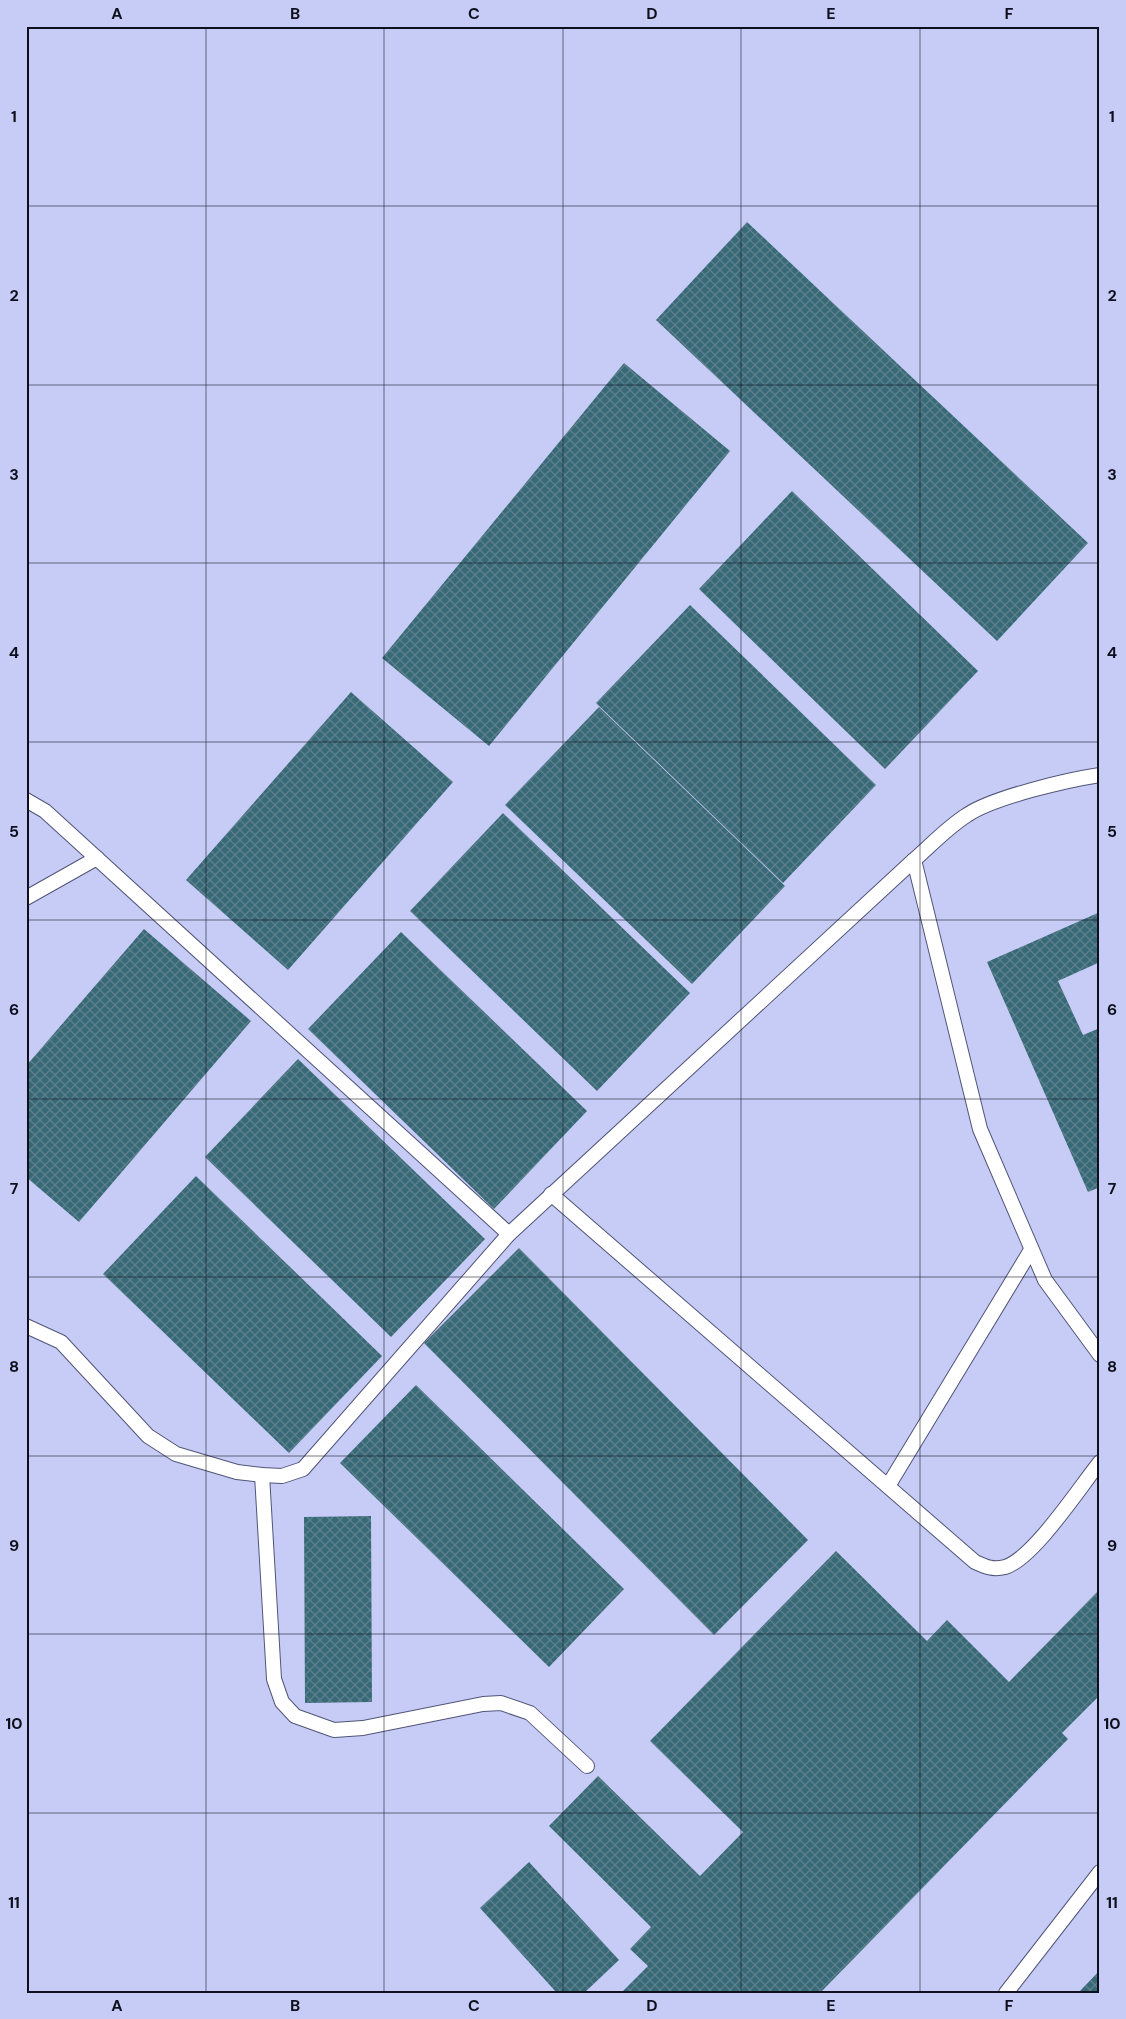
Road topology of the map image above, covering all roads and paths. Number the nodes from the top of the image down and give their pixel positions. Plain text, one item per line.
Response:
1 (1100, 775) edge
2 (26, 800) edge
3 (97, 858) junction
4 (914, 860) junction
5 (26, 898) edge
6 (551, 1194) junction
7 (509, 1234) junction
8 (1031, 1250) junction
9 (26, 1326) edge
10 (1100, 1355) edge
11 (1100, 1462) edge
12 (262, 1475) junction
13 (888, 1486) junction
14 (587, 1766) dead end
15 (1100, 1872) edge
16 (1006, 1993) edge

1 - 4 lane
2 - 3 lane
3 - 5 lane
3 - 7 lane
4 - 6 lane
4 - 8 lane
6 - 7 lane
6 - 13 lane
7 - 12 lane
8 - 10 lane
8 - 13 lane
9 - 12 lane
11 - 13 lane
12 - 14 lane
15 - 16 lane

